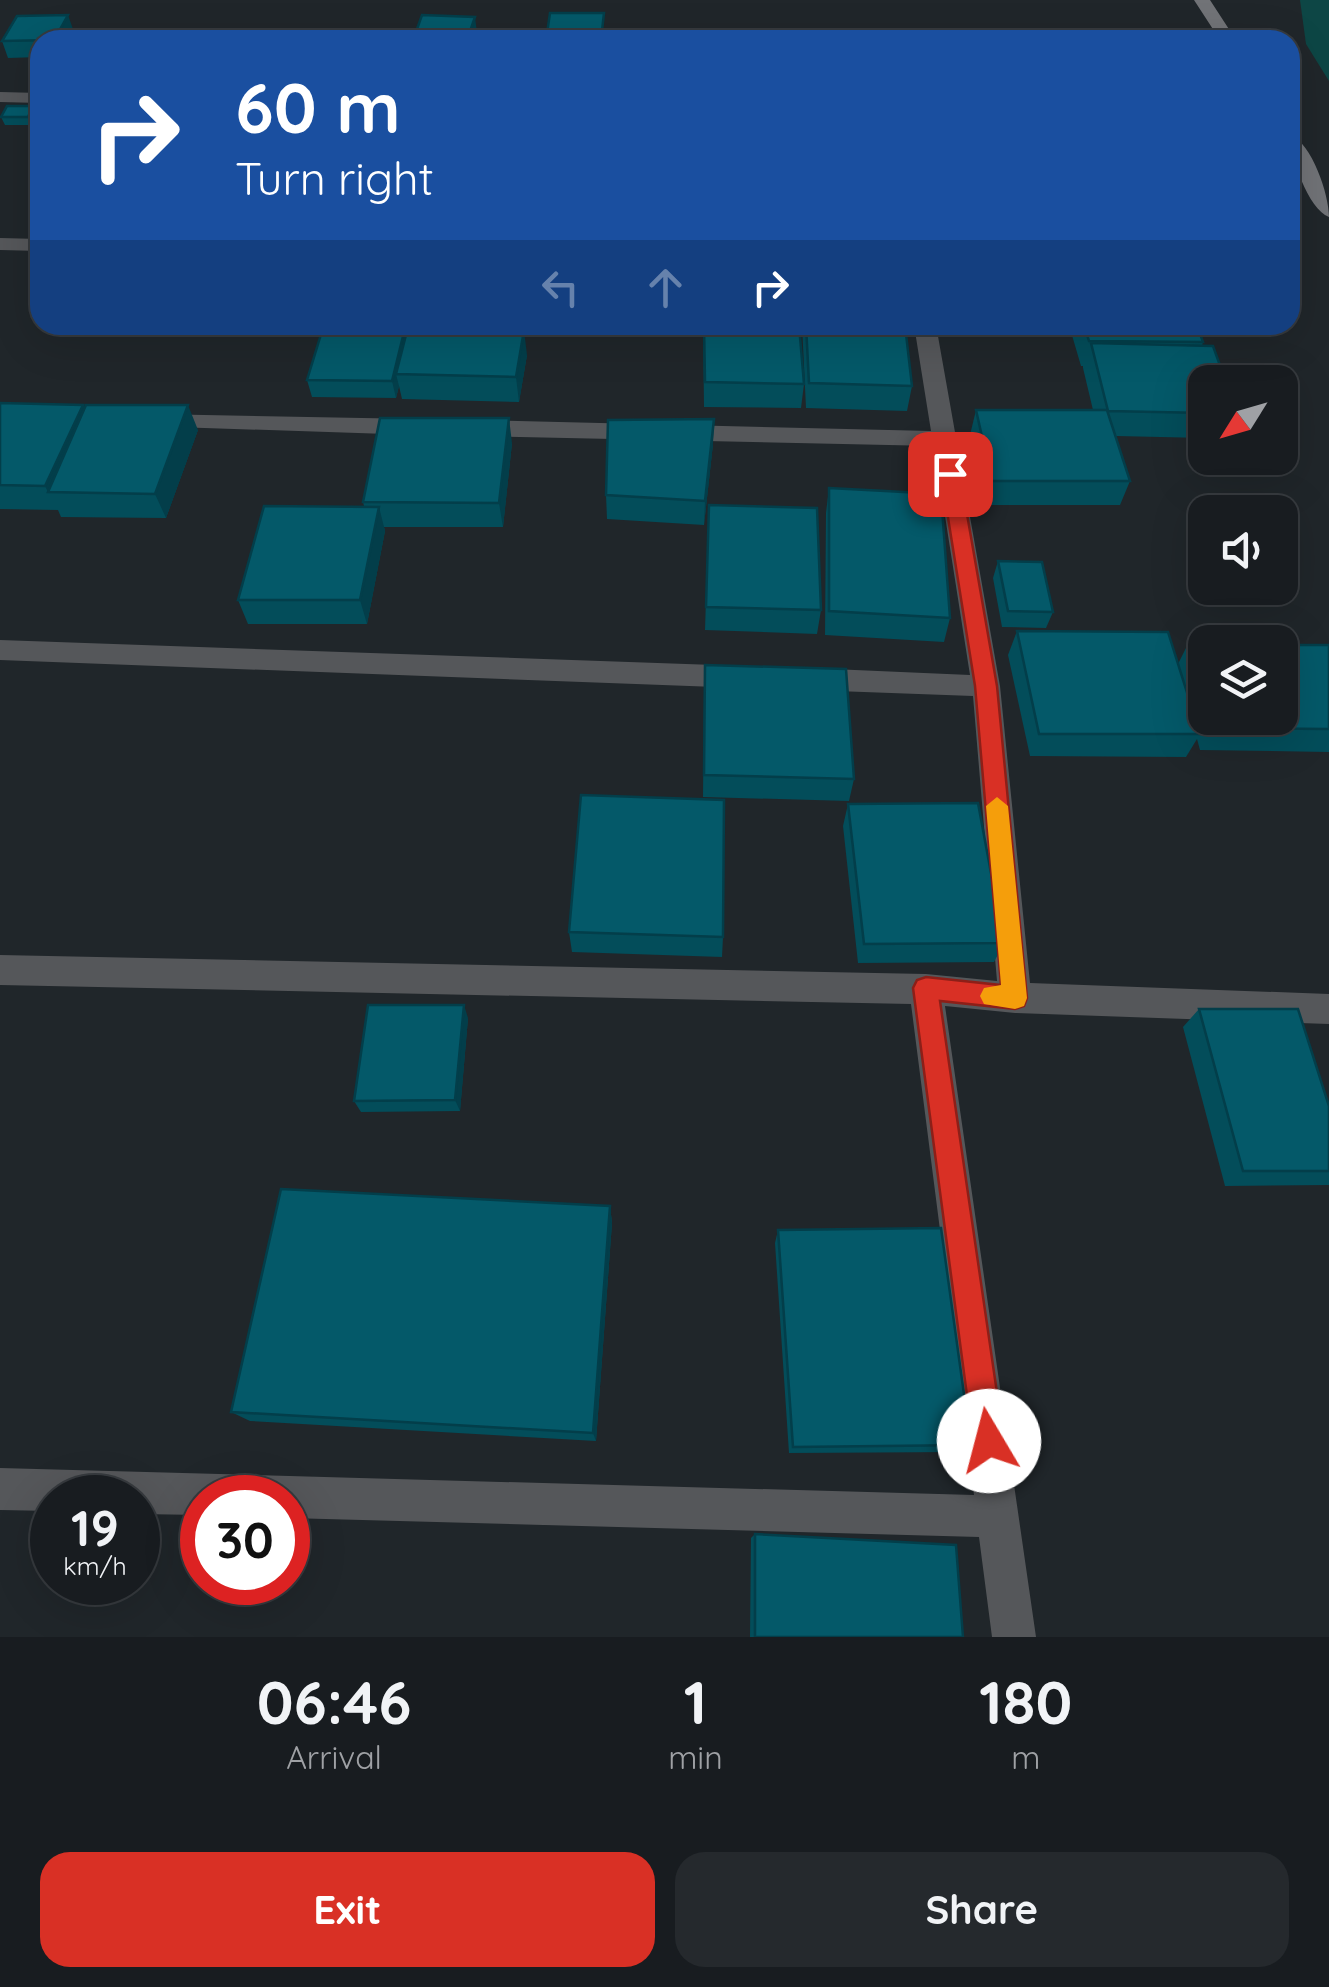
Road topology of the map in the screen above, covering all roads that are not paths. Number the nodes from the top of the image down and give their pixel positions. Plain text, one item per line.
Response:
1 (1202, 0) edge
2 (1222, 30) edge
3 (0, 98) edge
4 (30, 98) edge
5 (1300, 158) edge
6 (1329, 211) edge
7 (0, 244) edge
8 (30, 245) edge
9 (928, 335) edge
10 (138, 420) edge
11 (945, 439) junction
12 (0, 650) edge
13 (986, 686) junction
14 (0, 970) edge
15 (926, 988) junction
16 (1015, 998) junction
17 (1329, 1009) edge
18 (0, 1489) edge
19 (1000, 1516) junction
20 (1014, 1637) edge

1 - 2 main road
3 - 4 street
5 - 6 main road
7 - 8 street
9 - 11 street
10 - 11 street
11 - 13 street
12 - 13 street
13 - 16 street
14 - 15 street
15 - 16 street
15 - 19 street
16 - 17 street
18 - 19 street
19 - 20 street

